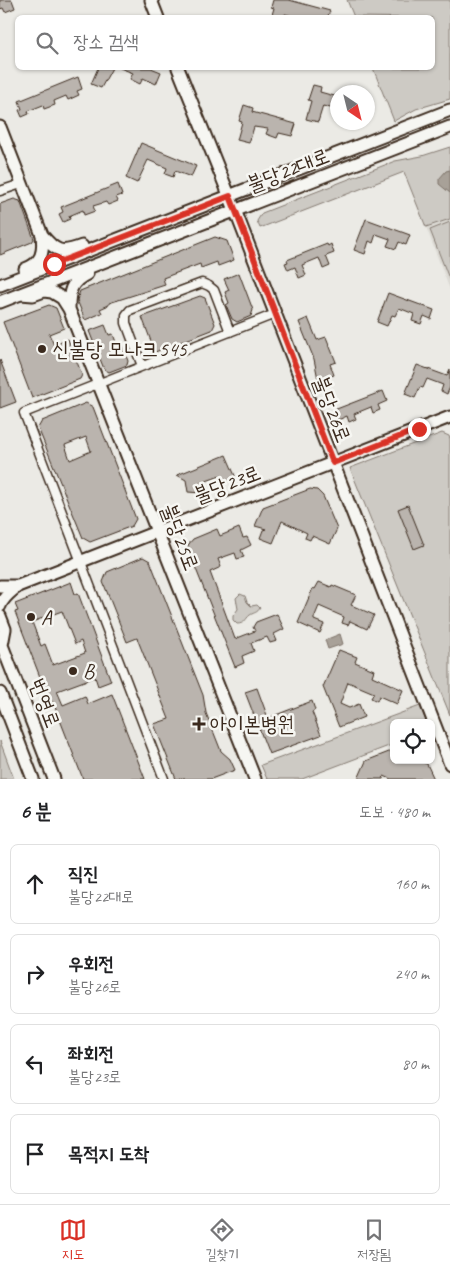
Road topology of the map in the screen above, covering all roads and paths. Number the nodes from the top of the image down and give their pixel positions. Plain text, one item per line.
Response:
1 (151, 0) edge
2 (157, 15) edge
3 (179, 70) edge
4 (450, 110) edge
5 (0, 127) edge
6 (450, 127) edge
7 (21, 184) junction
8 (0, 191) edge
9 (230, 196) junction
10 (235, 210) junction
11 (42, 235) junction
12 (98, 248) junction
13 (105, 261) junction
14 (14, 280) junction
15 (0, 285) edge
16 (20, 294) junction
17 (0, 302) edge
18 (69, 309) junction
19 (275, 314) junction
20 (230, 332) junction
21 (142, 366) junction
22 (100, 383) junction
23 (450, 417) edge
24 (333, 463) junction
25 (158, 530) junction
26 (80, 560) junction
27 (0, 586) edge
28 (18, 586) junction
29 (0, 606) edge
30 (0, 616) edge
31 (1, 642) edge
32 (0, 693) edge
33 (450, 764) edge
34 (33, 779) edge
35 (54, 779) edge
36 (164, 779) edge
37 (255, 779) edge

1 - 2 street
3 - 9 street, 불당26로
4 - 9 street, 불당22대로
5 - 7 street
6 - 10 street, 불당22대로
7 - 8 street
7 - 11 street
9 - 10 street, 불당26로
9 - 12 street, 불당22대로
10 - 13 street, 불당22대로
10 - 19 street, 불당26로
11 - 12 street
11 - 14 street
12 - 14 street, 불당22대로
13 - 16 street, 불당22대로
13 - 18 street
14 - 15 street, 불당22대로
16 - 17 street, 불당22대로
16 - 18 street
18 - 22 street, 불당25로
19 - 20 street
19 - 24 street, 불당26로
20 - 21 street
20 - 21 street
21 - 22 street
22 - 25 street, 불당25로
22 - 26 street
23 - 24 street, 불당23로
24 - 25 street, 불당23로
24 - 33 street, 불당26로
25 - 26 street, 불당23로
25 - 37 street, 불당25로
26 - 28 street, 불당23로
26 - 36 street
27 - 28 street
28 - 29 street
30 - 31 street
31 - 35 street, 번영로
32 - 34 street, 번영로

